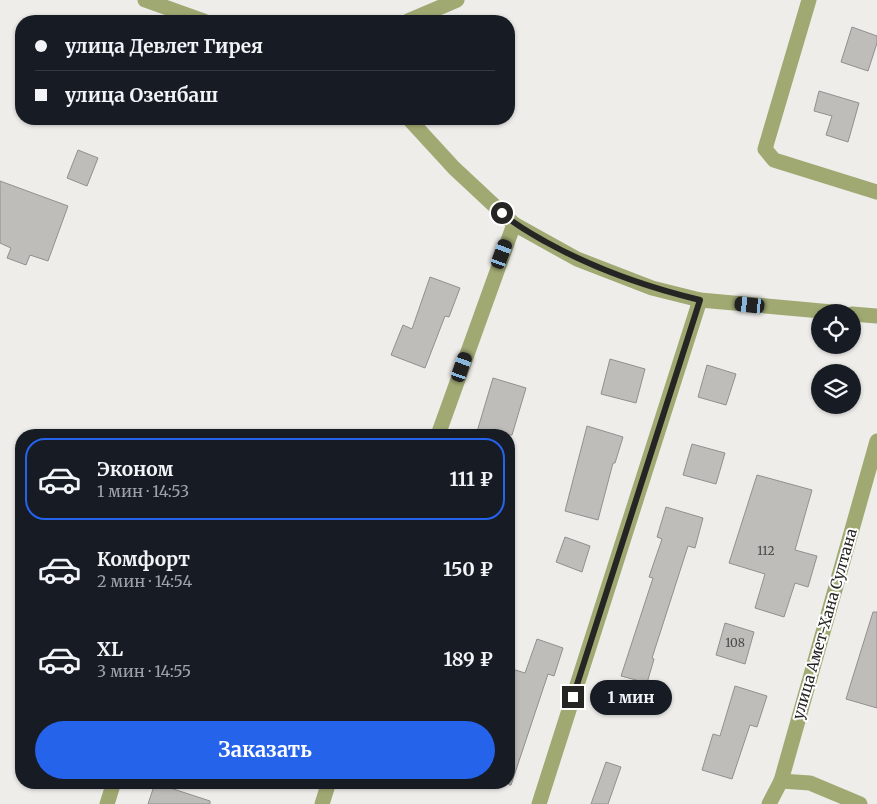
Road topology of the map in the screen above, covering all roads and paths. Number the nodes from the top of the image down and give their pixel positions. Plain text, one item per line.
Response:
1 (145, 0) edge
2 (456, 0) edge
3 (809, 0) edge
4 (187, 15) edge
5 (422, 15) edge
6 (415, 125) edge
7 (877, 192) edge
8 (514, 224) junction
9 (700, 300) junction
10 (811, 310) edge
11 (861, 315) edge
12 (877, 316) edge
13 (440, 429) edge
14 (877, 441) edge
15 (781, 781) junction
16 (112, 789) edge
17 (327, 789) edge
18 (107, 804) edge
19 (322, 804) edge
20 (539, 804) edge
21 (769, 804) edge
22 (860, 804) edge

1 - 4 street
2 - 5 street
3 - 7 street
6 - 8 street
8 - 9 street
8 - 13 street
9 - 10 street
9 - 20 street
11 - 12 street
14 - 15 street, улица Амет-Хана Султана
15 - 21 street, улица Амет-Хана Султана
15 - 22 street
16 - 18 street
17 - 19 street

